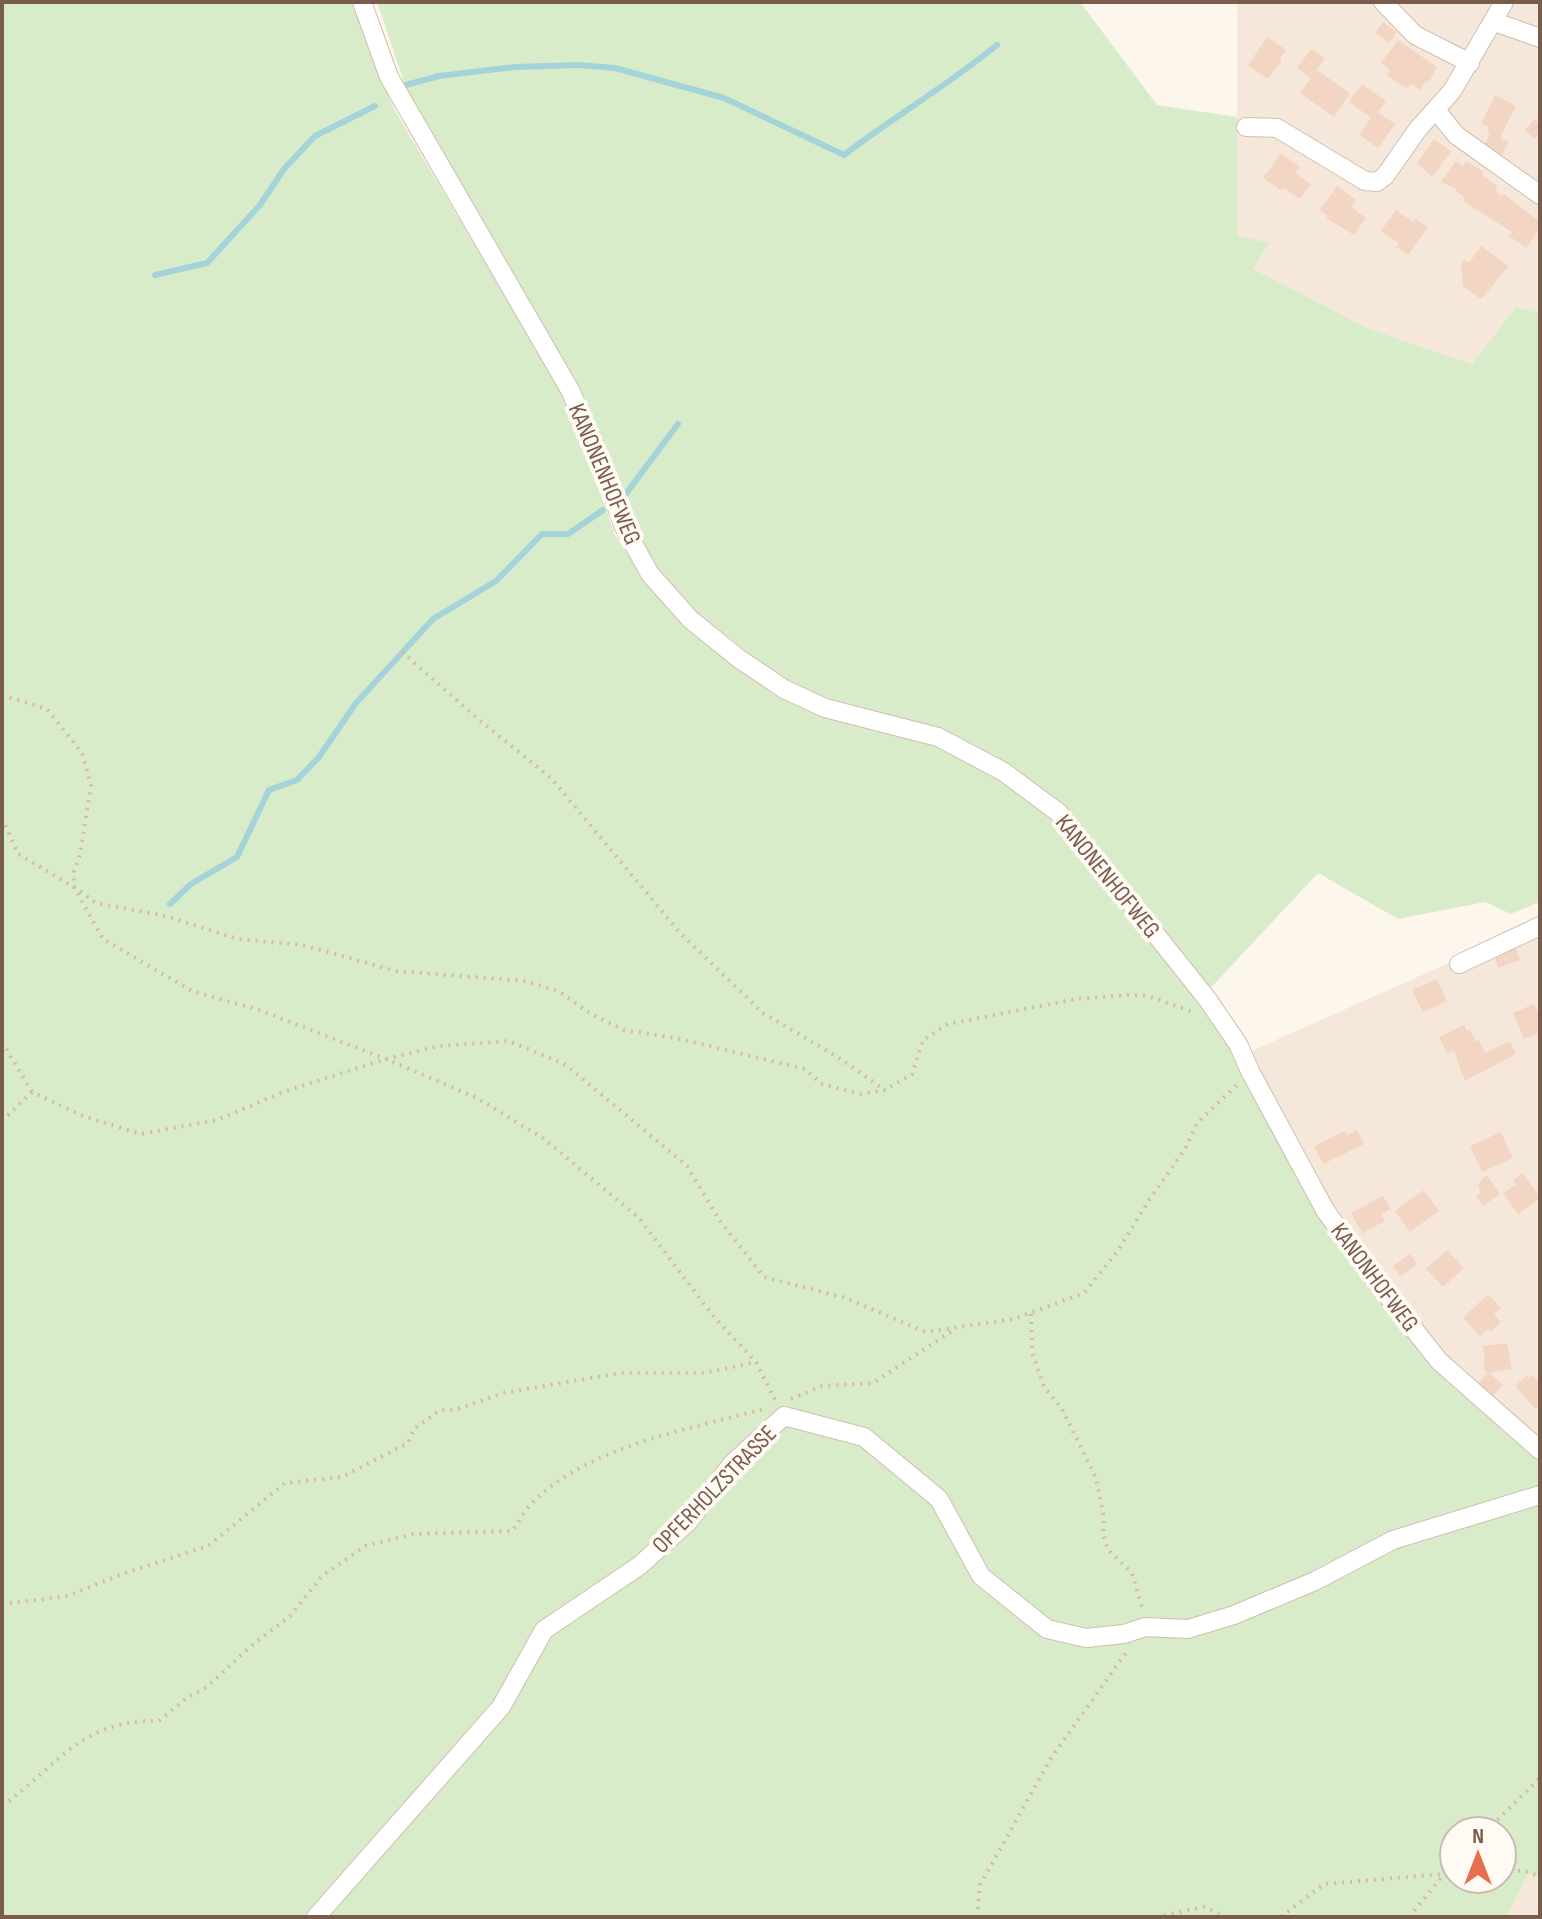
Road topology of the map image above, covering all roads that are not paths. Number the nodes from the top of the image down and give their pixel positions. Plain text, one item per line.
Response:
1 (362, 2) edge
2 (1383, 2) edge
3 (1504, 2) edge
4 (1495, 22) junction
5 (1540, 38) edge
6 (1470, 63) junction
7 (1436, 110) junction
8 (1246, 127) dead end
9 (1540, 195) edge
10 (1540, 926) edge
11 (1459, 964) dead end
12 (1251, 1073) joint
13 (1540, 1450) edge
14 (1540, 1495) edge
15 (316, 1917) edge

1 - 12 street, KANONENHOFWEG
2 - 6 street
3 - 4 street
4 - 5 street
4 - 6 street
6 - 7 street
7 - 8 street
7 - 9 street
10 - 11 street
12 - 13 street, KANONHOFWEG
14 - 15 street, OPFERHOLZSTRASSE

